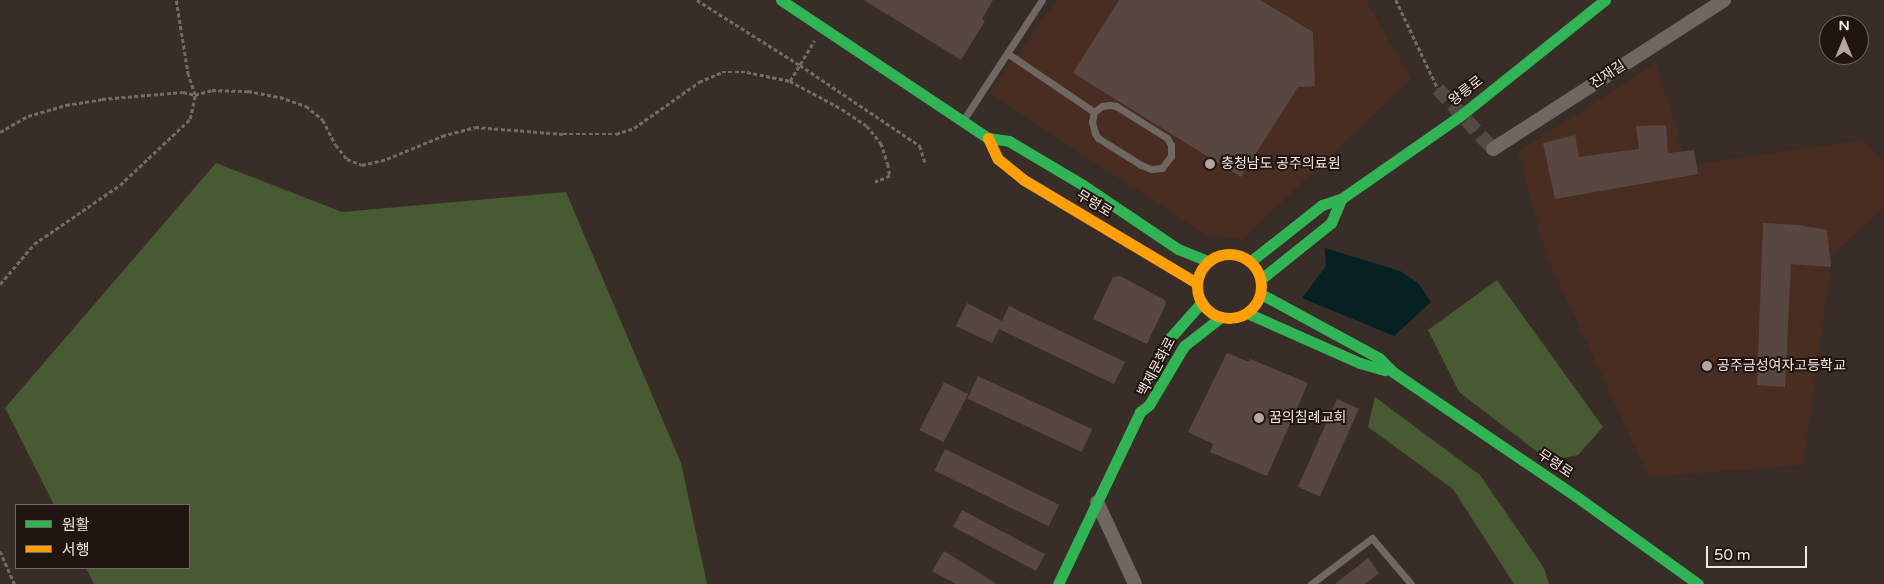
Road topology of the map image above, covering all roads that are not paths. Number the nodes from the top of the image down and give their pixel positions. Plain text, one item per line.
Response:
1 (781, 0) edge
2 (1042, 0) edge
3 (1605, 0) edge
4 (1724, 0) edge
5 (1007, 53) junction
6 (1094, 112) junction
7 (962, 122) junction
8 (988, 138) junction
9 (1493, 149) dead end
10 (1341, 199) junction
11 (1208, 261) junction
12 (1251, 261) junction
13 (1261, 279) junction
14 (1197, 283) junction
15 (1261, 294) junction
16 (1202, 302) junction
17 (1246, 313) junction
18 (1220, 317) junction
19 (1393, 372) junction
20 (1140, 412) junction
21 (1098, 502) junction
22 (1058, 584) edge
23 (1135, 584) edge
24 (1311, 584) edge
25 (1411, 584) edge
26 (1698, 584) edge

1 - 7 main road, 무령로
2 - 5 lane
3 - 10 main road, 왕릉로
4 - 9 street, 진재길
5 - 6 lane
5 - 7 lane
6 - 6 lane
7 - 8 main road, 무령로
8 - 11 main road, 무령로
8 - 14 main road, 무령로
10 - 12 main road, 왕릉로
10 - 13 main road
11 - 12 main road
11 - 14 main road
12 - 13 main road
13 - 15 main road
14 - 16 main road
15 - 17 main road
15 - 19 main road, 무령로
16 - 18 main road
16 - 20 main road, 백제문화로
17 - 18 main road
17 - 19 main road, 무령로
18 - 20 main road, 백제문화로
19 - 26 main road, 무령로
20 - 21 main road, 백제문화로
21 - 22 main road, 백제문화로
21 - 23 street
24 - 25 lane

